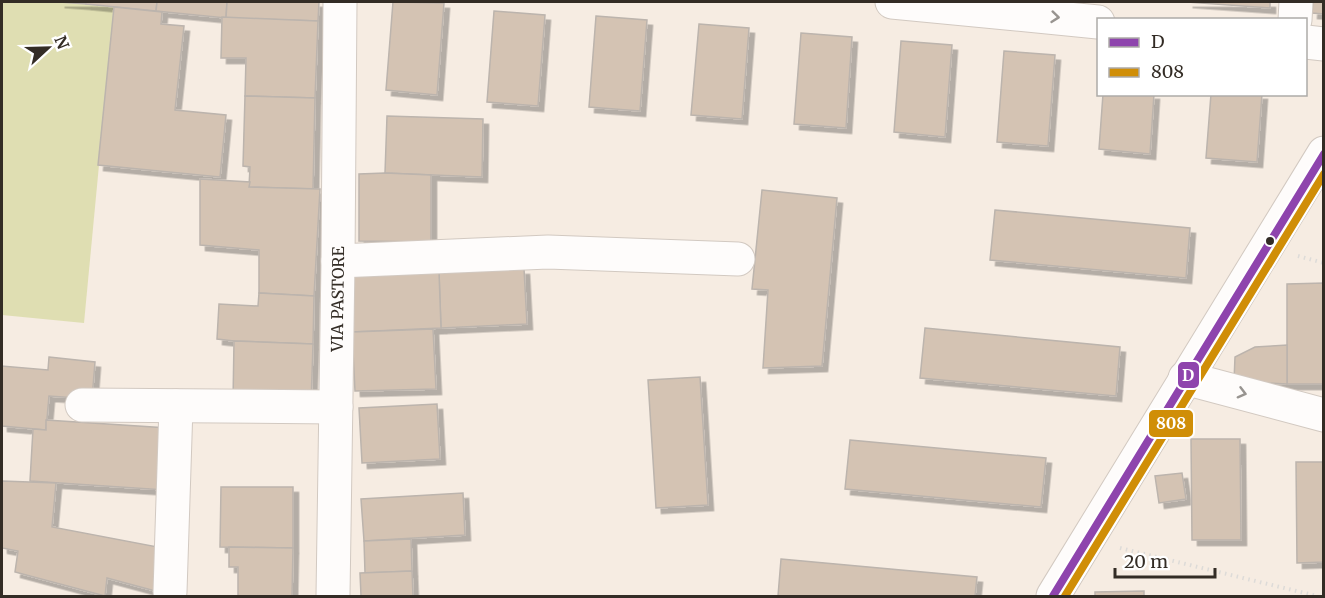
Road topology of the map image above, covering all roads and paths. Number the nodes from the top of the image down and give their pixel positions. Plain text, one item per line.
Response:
1 (339, 2) edge
2 (892, 2) edge
3 (1296, 2) edge
4 (1019, 8) edge
5 (1295, 18) edge
6 (1097, 22) edge
7 (1307, 42) edge
8 (1323, 44) edge
9 (1323, 153) edge
10 (738, 259) dead end
11 (338, 261) junction
12 (1185, 378) junction
13 (82, 405) dead end
14 (176, 406) junction
15 (336, 407) junction
16 (1323, 415) edge
17 (1087, 540) junction
18 (170, 592) dead end
19 (333, 597) edge
20 (1053, 597) edge
21 (1317, 597) edge

1 - 11 street, VIA PASTORE
2 - 4 street
3 - 5 street
4 -> 6 street
7 - 8 street
9 - 12 street
10 - 11 street
11 - 15 street, VIA PASTORE
12 -> 16 street
12 - 17 street
13 - 14 street
14 - 15 street
14 - 18 street
15 - 19 street, VIA PASTORE
17 - 20 street
17 - 21 path

